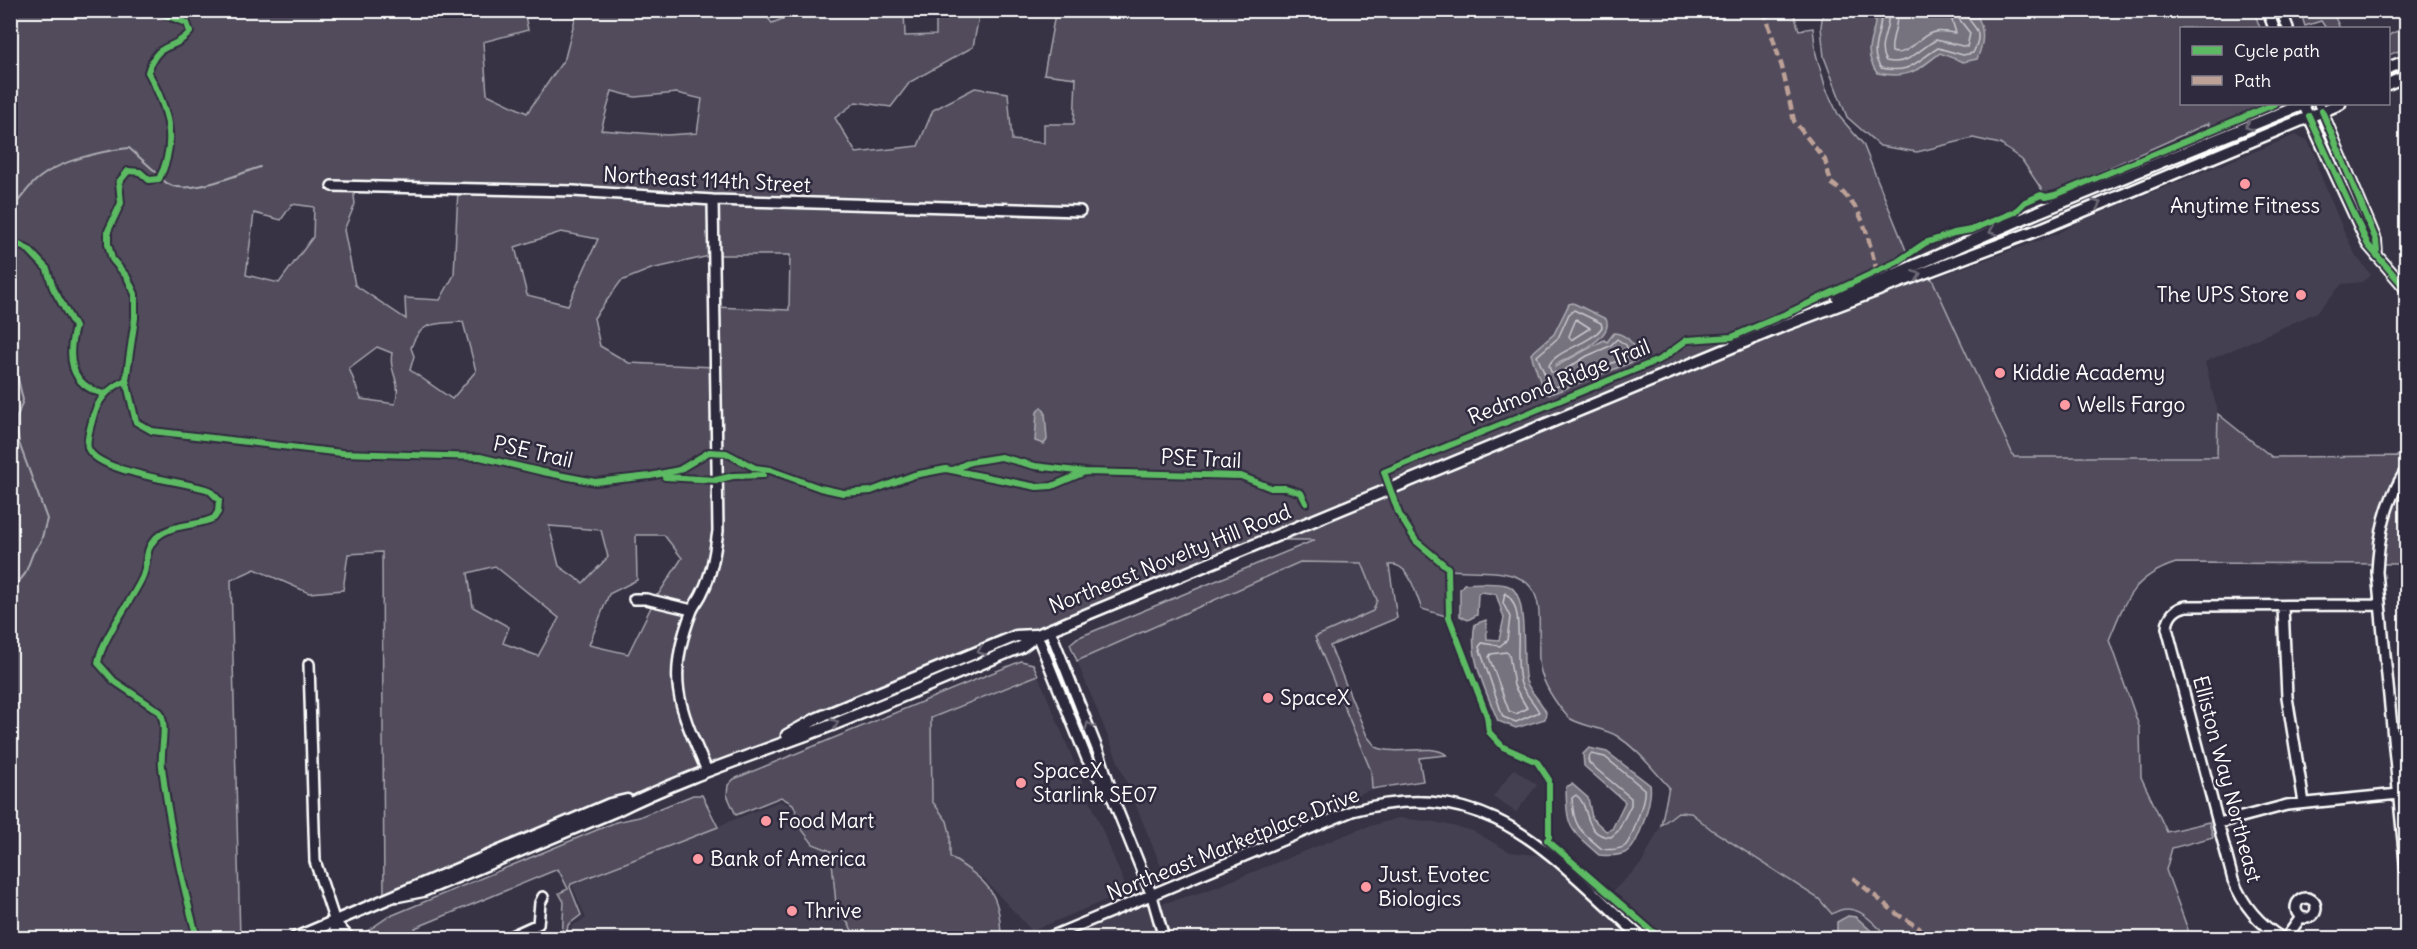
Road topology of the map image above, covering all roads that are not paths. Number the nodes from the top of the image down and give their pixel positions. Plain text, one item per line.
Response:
1 (2267, 10) edge
2 (2281, 10) edge
3 (2274, 27) edge
4 (2288, 27) edge
5 (2406, 61) edge
6 (2390, 67) edge
7 (2406, 76) edge
8 (2390, 83) edge
9 (2301, 105) edge
10 (2304, 105) edge
11 (2320, 107) edge
12 (2309, 116) junction
13 (332, 186) dead end
14 (713, 200) junction
15 (1080, 211) dead end
16 (2377, 256) junction
17 (2406, 290) edge
18 (1783, 326) junction
19 (2406, 470) edge
20 (634, 599) dead end
21 (2379, 605) junction
22 (2283, 607) junction
23 (692, 610) junction
24 (1050, 630) junction
25 (1037, 635) junction
26 (309, 664) dead end
27 (2406, 734) edge
28 (2394, 735) junction
29 (707, 771) junction
30 (2399, 794) junction
31 (1112, 796) junction
32 (2304, 803) junction
33 (2219, 823) junction
34 (2406, 872) edge
35 (543, 897) dead end
36 (1152, 897) junction
37 (2301, 917) dead end
38 (335, 922) junction
39 (295, 939) edge
40 (335, 939) edge
41 (349, 939) edge
42 (507, 939) edge
43 (1048, 939) edge
44 (1164, 939) edge
45 (1642, 939) edge
46 (2282, 939) edge
47 (2286, 939) edge

1 - 3 street
2 - 4 street
5 - 6 main road
7 - 8 main road
9 -> 18 main road, Northeast Novelty Hill Road
10 - 12 street
11 - 12 main road, Northeast Novelty Hill Road
11 - 16 street
12 - 16 street
18 -> 12 main road, Northeast Novelty Hill Road
13 - 14 street, Northeast 114th Street
14 - 15 street, Northeast 114th Street
14 - 23 street
16 - 17 street
18 - 24 main road, Northeast Novelty Hill Road
19 - 21 street
20 - 23 street
21 - 22 street
21 - 28 street
22 - 32 street
22 - 33 street, Elliston Way Northeast
23 - 29 street
24 - 25 main road, Northeast Novelty Hill Road
31 -> 24 street
25 - 29 main road, Northeast Novelty Hill Road
25 - 31 street
26 - 38 street
27 - 28 street
28 - 30 street
29 - 38 main road, Northeast Novelty Hill Road
30 - 32 street
30 - 34 street
31 - 36 street
32 - 33 street
33 - 46 street, Elliston Way Northeast
35 - 42 street
36 - 43 street, Northeast Marketplace Drive
36 - 44 street
36 - 45 street, Northeast Marketplace Drive
37 - 47 street
38 - 39 main road, Northeast Novelty Hill Road
38 - 40 street
38 - 41 street

